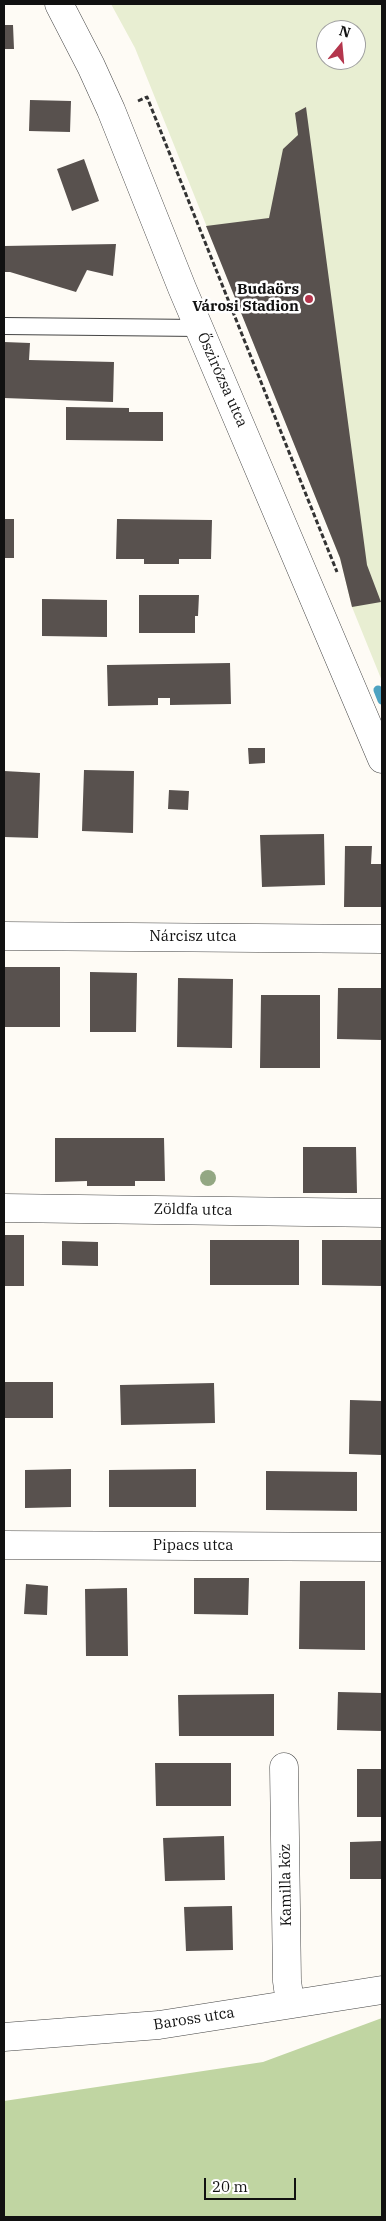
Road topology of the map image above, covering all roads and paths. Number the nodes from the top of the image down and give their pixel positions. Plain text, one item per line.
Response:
1 (59, 4) edge
2 (153, 111) dead end
3 (4, 326) edge
4 (199, 328) junction
5 (339, 579) dead end
6 (382, 759) edge
7 (4, 936) edge
8 (382, 939) edge
9 (4, 1208) edge
10 (382, 1212) edge
11 (4, 1545) edge
12 (382, 1547) edge
13 (284, 1767) dead end
14 (382, 1990) edge
15 (290, 2003) junction
16 (4, 2037) edge

1 - 4 street, Őszirózsa utca
2 - 5 path
3 - 4 lane
4 - 6 street, Őszirózsa utca
7 - 8 street, Nárcisz utca
9 - 10 street, Zöldfa utca
11 - 12 street, Pipacs utca
13 - 15 street, Kamilla köz
14 - 15 street, Baross utca
15 - 16 street, Baross utca

